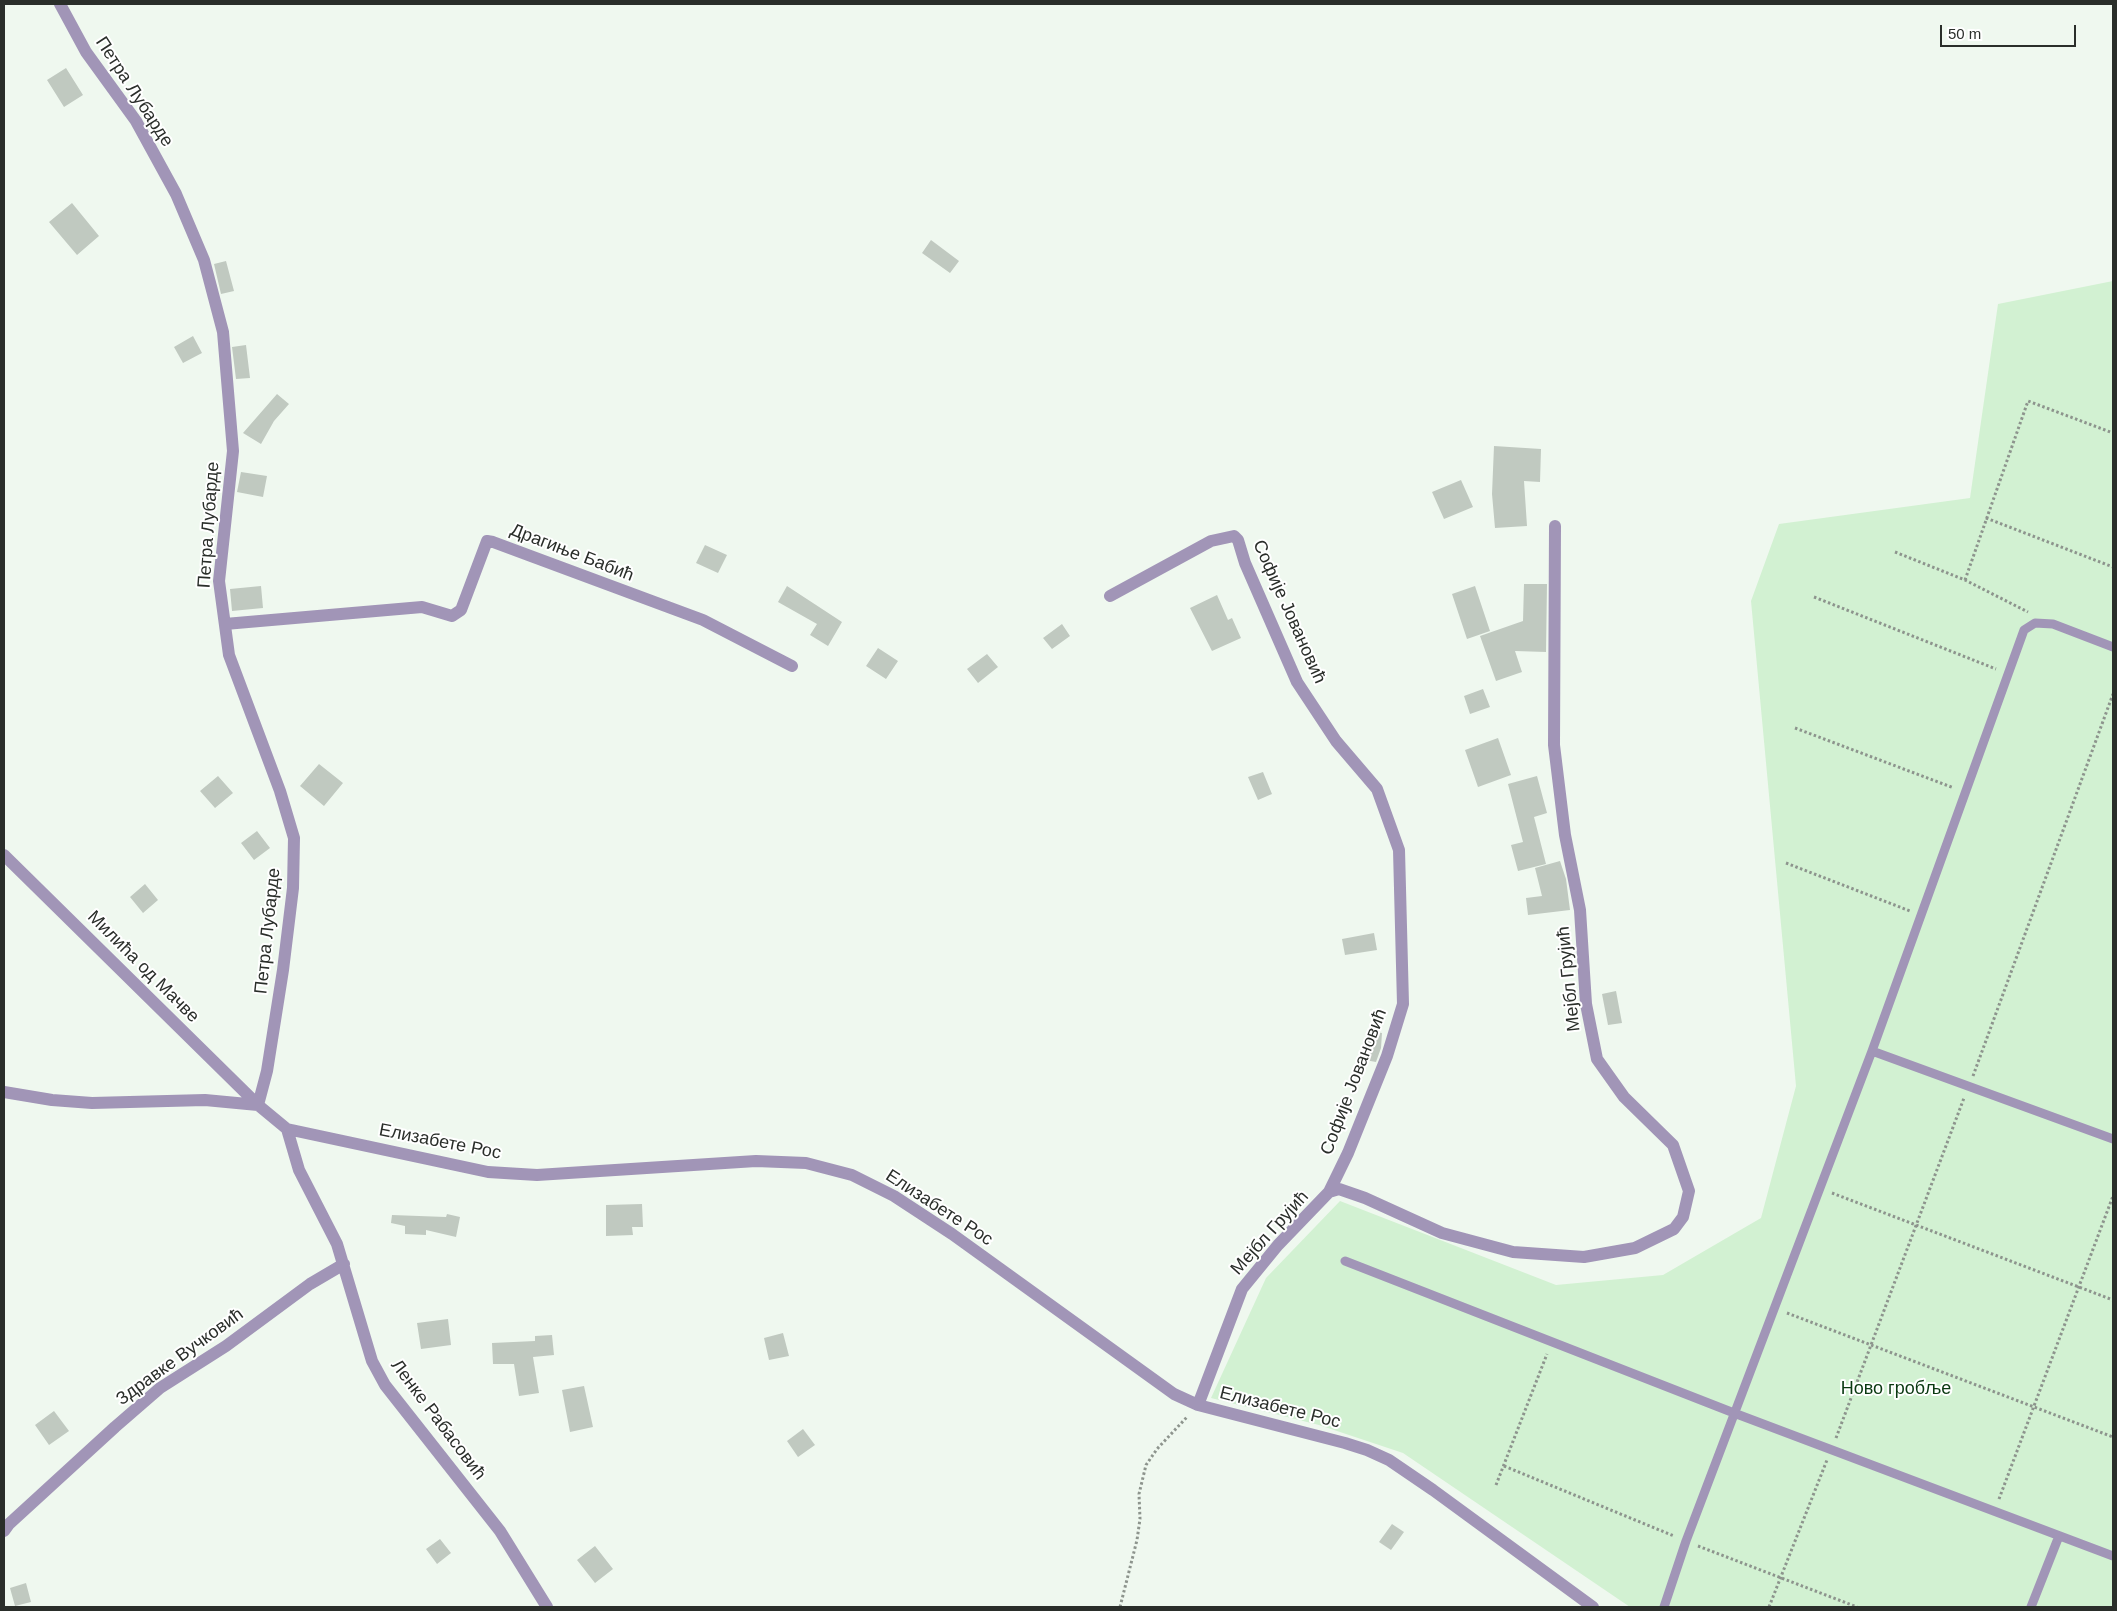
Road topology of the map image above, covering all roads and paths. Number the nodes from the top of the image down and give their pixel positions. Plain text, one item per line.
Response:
1 (60, 4) edge
2 (2113, 433) edge
3 (1986, 518) junction
4 (1555, 526) dead end
5 (1895, 552) dead end
6 (2113, 567) edge
7 (1965, 580) junction
8 (1110, 596) dead end
9 (1814, 597) dead end
10 (225, 624) junction
11 (2053, 624) junction
12 (2113, 646) edge
13 (792, 666) dead end
14 (2008, 674) junction
15 (1795, 728) dead end
16 (1964, 791) junction
17 (4, 855) edge
18 (1786, 863) dead end
19 (1922, 916) junction
20 (1872, 1051) junction
21 (4, 1092) edge
22 (258, 1105) junction
23 (287, 1129) junction
24 (2113, 1139) edge
25 (1819, 1188) junction
26 (1329, 1192) junction
27 (2113, 1196) edge
28 (1345, 1261) dead end
29 (344, 1264) junction
30 (2080, 1287) junction
31 (2113, 1300) edge
32 (1774, 1308) junction
33 (1552, 1342) junction
34 (1198, 1405) junction
35 (2034, 1406) junction
36 (1734, 1413) junction
37 (2113, 1437) edge
38 (1831, 1450) junction
39 (1496, 1485) dead end
40 (1994, 1511) junction
41 (4, 1532) edge
42 (2059, 1536) junction
43 (2113, 1556) edge
44 (547, 1607) edge
45 (1120, 1607) edge
46 (1593, 1607) edge
47 (1664, 1607) edge
48 (1769, 1607) edge
49 (2031, 1607) edge

1 - 10 street, Петра Лубарде
2 - 3 path
3 - 6 path
3 - 7 path
4 - 26 street, Мејбл Грујић
5 - 7 path
7 - 11 path
8 - 26 street, Софије Јовановић
9 - 14 path
10 - 13 street, Драгиње Бабић
10 - 22 street, Петра Лубарде
11 - 12 lane
11 - 14 lane
14 - 16 lane
15 - 16 path
16 - 19 lane
17 - 22 street, Милића од Мачве
18 - 19 path
19 - 20 lane
20 - 24 lane
20 - 25 lane
21 - 22 street
22 - 23 street, Елизабете Рос
23 - 29 street, Ленке Рабасовић
23 - 34 street, Елизабете Рос
25 - 30 path
25 - 32 lane
26 - 34 street, Мејбл Грујић
27 - 30 path
28 - 33 lane
29 - 41 street, Здравке Вучковић
29 - 44 street, Ленке Рабасовић
30 - 31 path
30 - 35 path
32 - 35 path
32 - 36 lane
33 - 36 lane
33 - 39 path
34 - 45 path
34 - 46 street, Елизабете Рос
35 - 37 path
35 - 40 path
36 - 38 lane
36 - 47 lane
38 - 40 lane
38 - 48 path
40 - 42 lane
42 - 43 lane
42 - 49 lane

